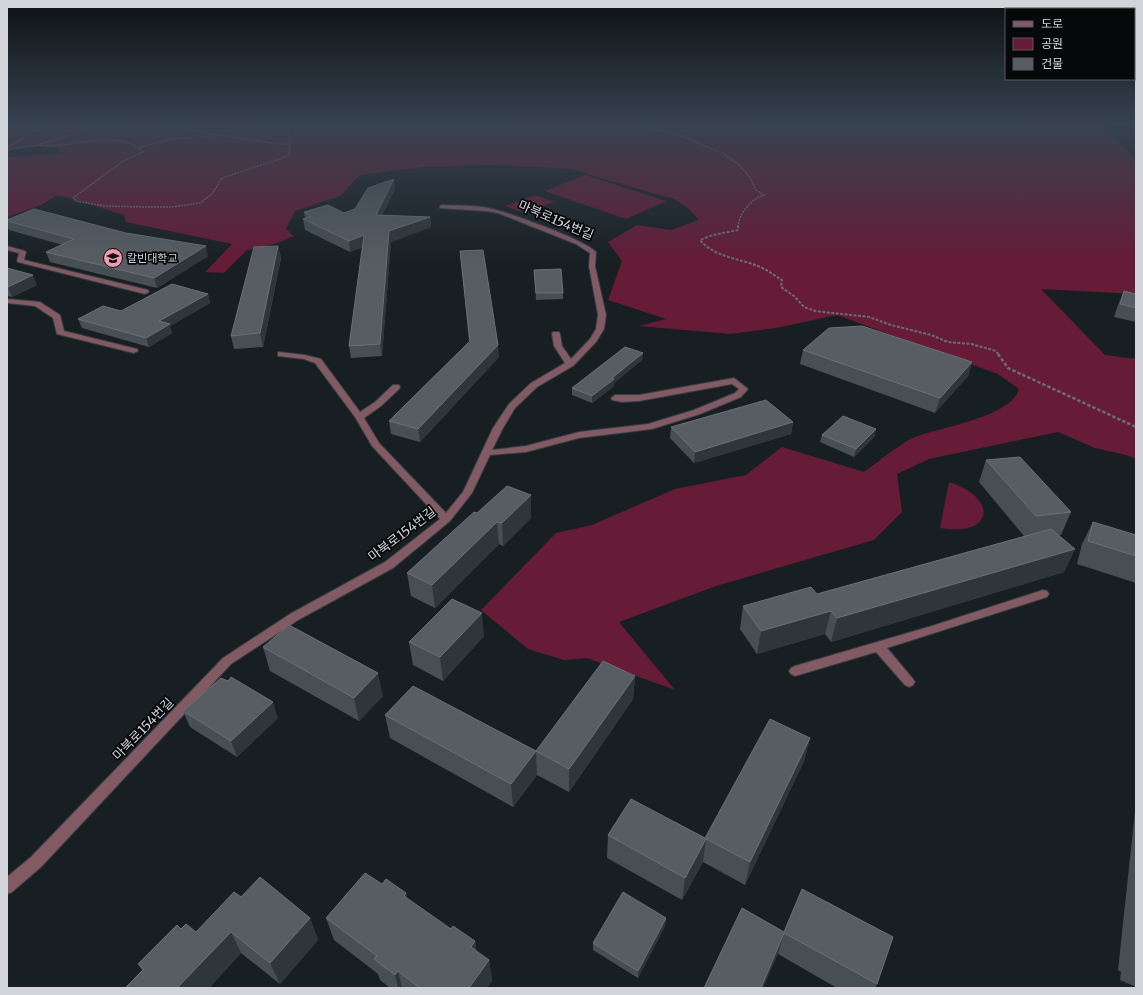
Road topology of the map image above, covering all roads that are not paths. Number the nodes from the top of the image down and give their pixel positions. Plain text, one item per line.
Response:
1 (442, 208) dead end
2 (7, 248) edge
3 (145, 292) dead end
4 (7, 302) edge
5 (556, 334) dead end
6 (134, 351) dead end
7 (281, 354) dead end
8 (570, 364) junction
9 (396, 387) dead end
10 (615, 398) dead end
11 (359, 417) junction
12 (486, 453) junction
13 (446, 519) junction
14 (1043, 594) dead end
15 (879, 647) junction
16 (795, 670) dead end
17 (909, 682) dead end
18 (7, 887) edge

1 - 8 street, 마북로154번길
2 - 3 street
4 - 6 street
5 - 8 street
7 - 11 street
8 - 12 street, 마북로154번길
9 - 11 street
10 - 12 street
11 - 13 street
12 - 13 street, 마북로154번길
13 - 18 street, 마북로154번길
14 - 15 street
15 - 16 street
15 - 17 street

